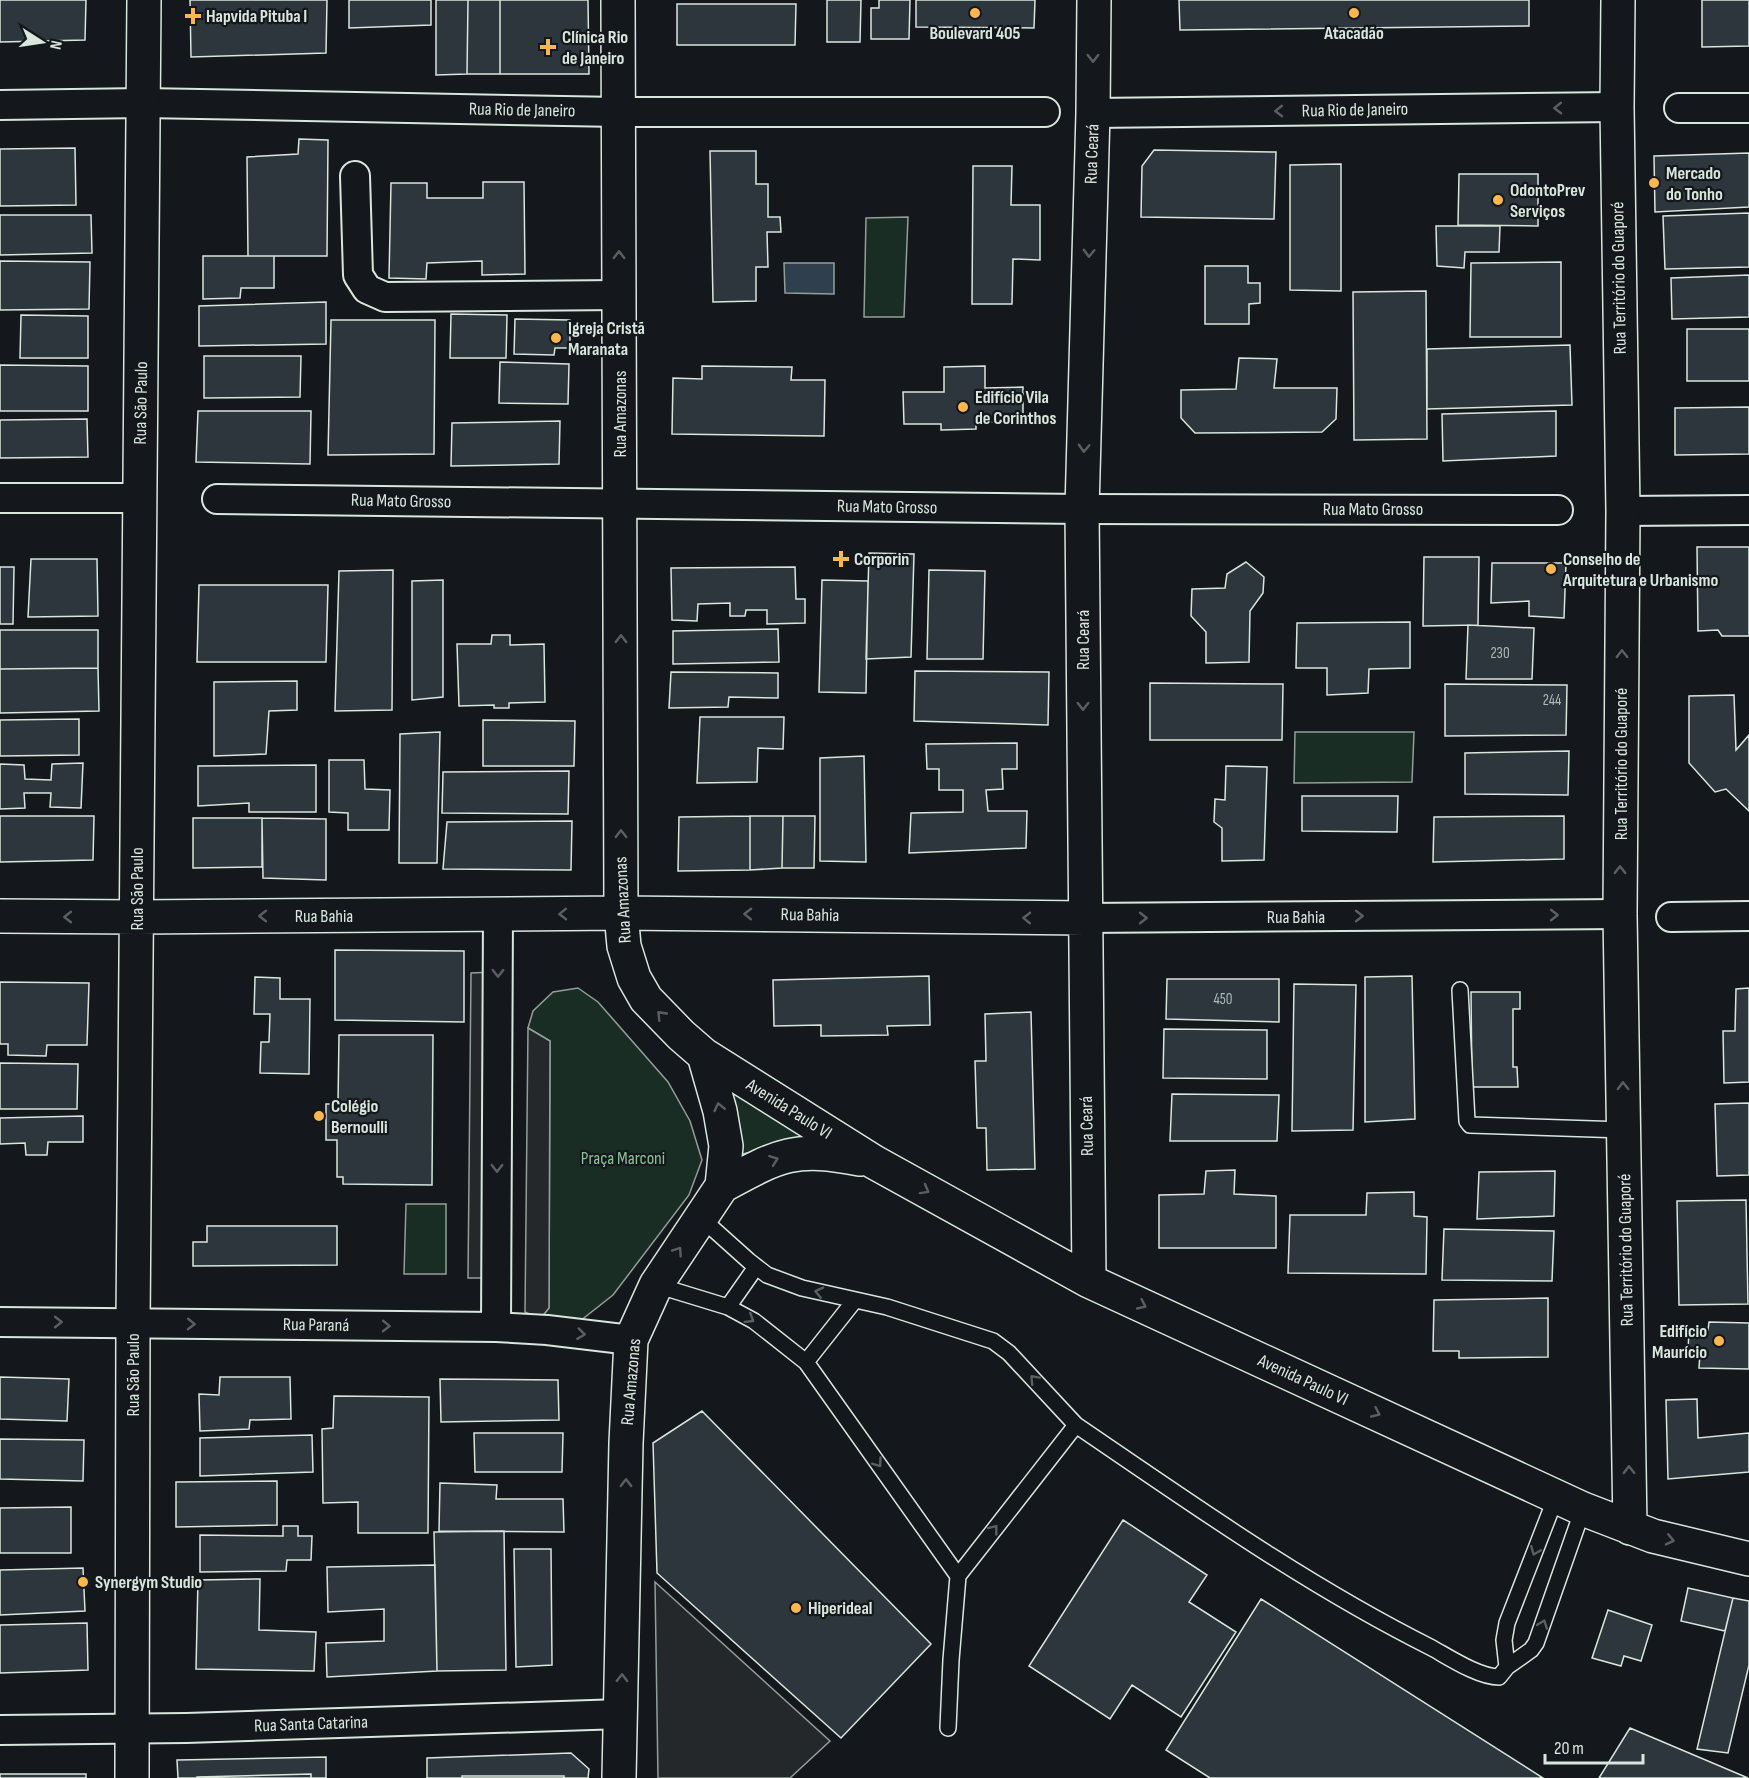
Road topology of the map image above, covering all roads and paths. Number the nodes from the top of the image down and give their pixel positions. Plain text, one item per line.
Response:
1 (144, 0) edge
2 (618, 0) edge
3 (1094, 0) edge
4 (1618, 0) edge
5 (144, 103) junction
6 (0, 105) edge
7 (1617, 107) junction
8 (1679, 108) dead end
9 (1749, 108) edge
10 (619, 112) junction
11 (1045, 112) dead end
12 (1093, 113) junction
13 (355, 176) dead end
14 (619, 295) junction
15 (0, 498) edge
16 (141, 498) junction
17 (217, 499) dead end
18 (620, 504) junction
19 (1082, 509) junction
20 (1558, 510) dead end
21 (1749, 510) edge
22 (1623, 511) junction
23 (621, 913) junction
24 (1620, 914) junction
25 (498, 915) junction
26 (0, 916) edge
27 (1749, 916) edge
28 (137, 917) junction
29 (1671, 917) dead end
30 (1085, 918) junction
31 (1460, 990) dead end
32 (704, 1055) junction
33 (1624, 1130) junction
34 (874, 1162) junction
35 (722, 1186) junction
36 (701, 1218) junction
37 (756, 1267) junction
38 (1089, 1281) junction
39 (656, 1285) junction
40 (855, 1300) junction
41 (728, 1306) junction
42 (0, 1322) edge
43 (133, 1323) junction
44 (496, 1327) junction
45 (631, 1340) junction
46 (806, 1362) junction
47 (1076, 1425) junction
48 (1570, 1503) junction
49 (1630, 1528) junction
50 (1749, 1559) edge
51 (958, 1576) junction
52 (1506, 1667) junction
53 (622, 1714) junction
54 (948, 1728) dead end
55 (131, 1729) junction
56 (0, 1730) edge
57 (132, 1778) edge
58 (619, 1778) edge

1 - 5 street, Rua São Paulo
2 - 10 street, Rua Amazonas
3 -> 12 street, Rua Ceará
4 - 7 street, Rua Território do Guaporé
5 - 6 street, Rua Rio de Janeiro
5 - 10 street, Rua Rio de Janeiro
5 - 16 street, Rua São Paulo
7 -> 12 street, Rua Rio de Janeiro
7 - 22 street, Rua Território do Guaporé
8 - 9 street
10 - 11 street, Rua Rio de Janeiro
14 -> 10 street, Rua Amazonas
12 -> 19 street, Rua Ceará
13 - 14 street
14 - 18 street, Rua Amazonas
15 - 16 street
16 - 28 street, Rua São Paulo
17 - 18 street, Rua Mato Grosso
18 - 19 street, Rua Mato Grosso
23 -> 18 street, Rua Amazonas
19 - 20 street, Rua Mato Grosso
19 -> 30 street, Rua Ceará
21 - 22 street
24 -> 22 street, Rua Território do Guaporé
23 -> 25 street, Rua Bahia
30 -> 23 street, Rua Bahia
32 -> 23 street, Rua Amazonas
30 -> 24 street, Rua Bahia
33 -> 24 street, Rua Território do Guaporé
25 -> 28 street, Rua Bahia
25 -> 44 street
28 -> 26 street, Rua Bahia
27 - 29 street
28 - 43 street, Rua São Paulo
30 - 38 street, Rua Ceará
31 - 33 lane
32 - 34 street, Avenida Paulo VI
35 -> 32 street, Rua Amazonas
49 -> 33 street, Rua Território do Guaporé
35 -> 34 street, Avenida Paulo VI
34 -> 38 street, Avenida Paulo VI
35 - 36 street, Rua Amazonas
36 - 37 lane
39 -> 36 street, Rua Amazonas
40 -> 37 lane
37 - 41 lane
38 -> 48 street, Avenida Paulo VI
39 - 41 lane
39 - 45 street, Rua Amazonas
40 - 46 lane
47 -> 40 lane
41 -> 46 lane
42 -> 43 street, Rua Paraná
43 -> 44 street, Rua Paraná
43 - 55 street, Rua São Paulo
44 -> 45 street, Rua Paraná
53 -> 45 street, Rua Amazonas
46 -> 51 lane
51 -> 47 lane
47 - 52 lane
48 - 49 street, Avenida Paulo VI
48 -> 52 lane
52 -> 48 lane
49 -> 50 street, Avenida Paulo VI
51 - 54 lane
53 - 55 street, Rua Santa Catarina
53 - 58 street, Rua Amazonas
55 - 56 street, Rua Santa Catarina
55 - 57 street, Rua São Paulo

